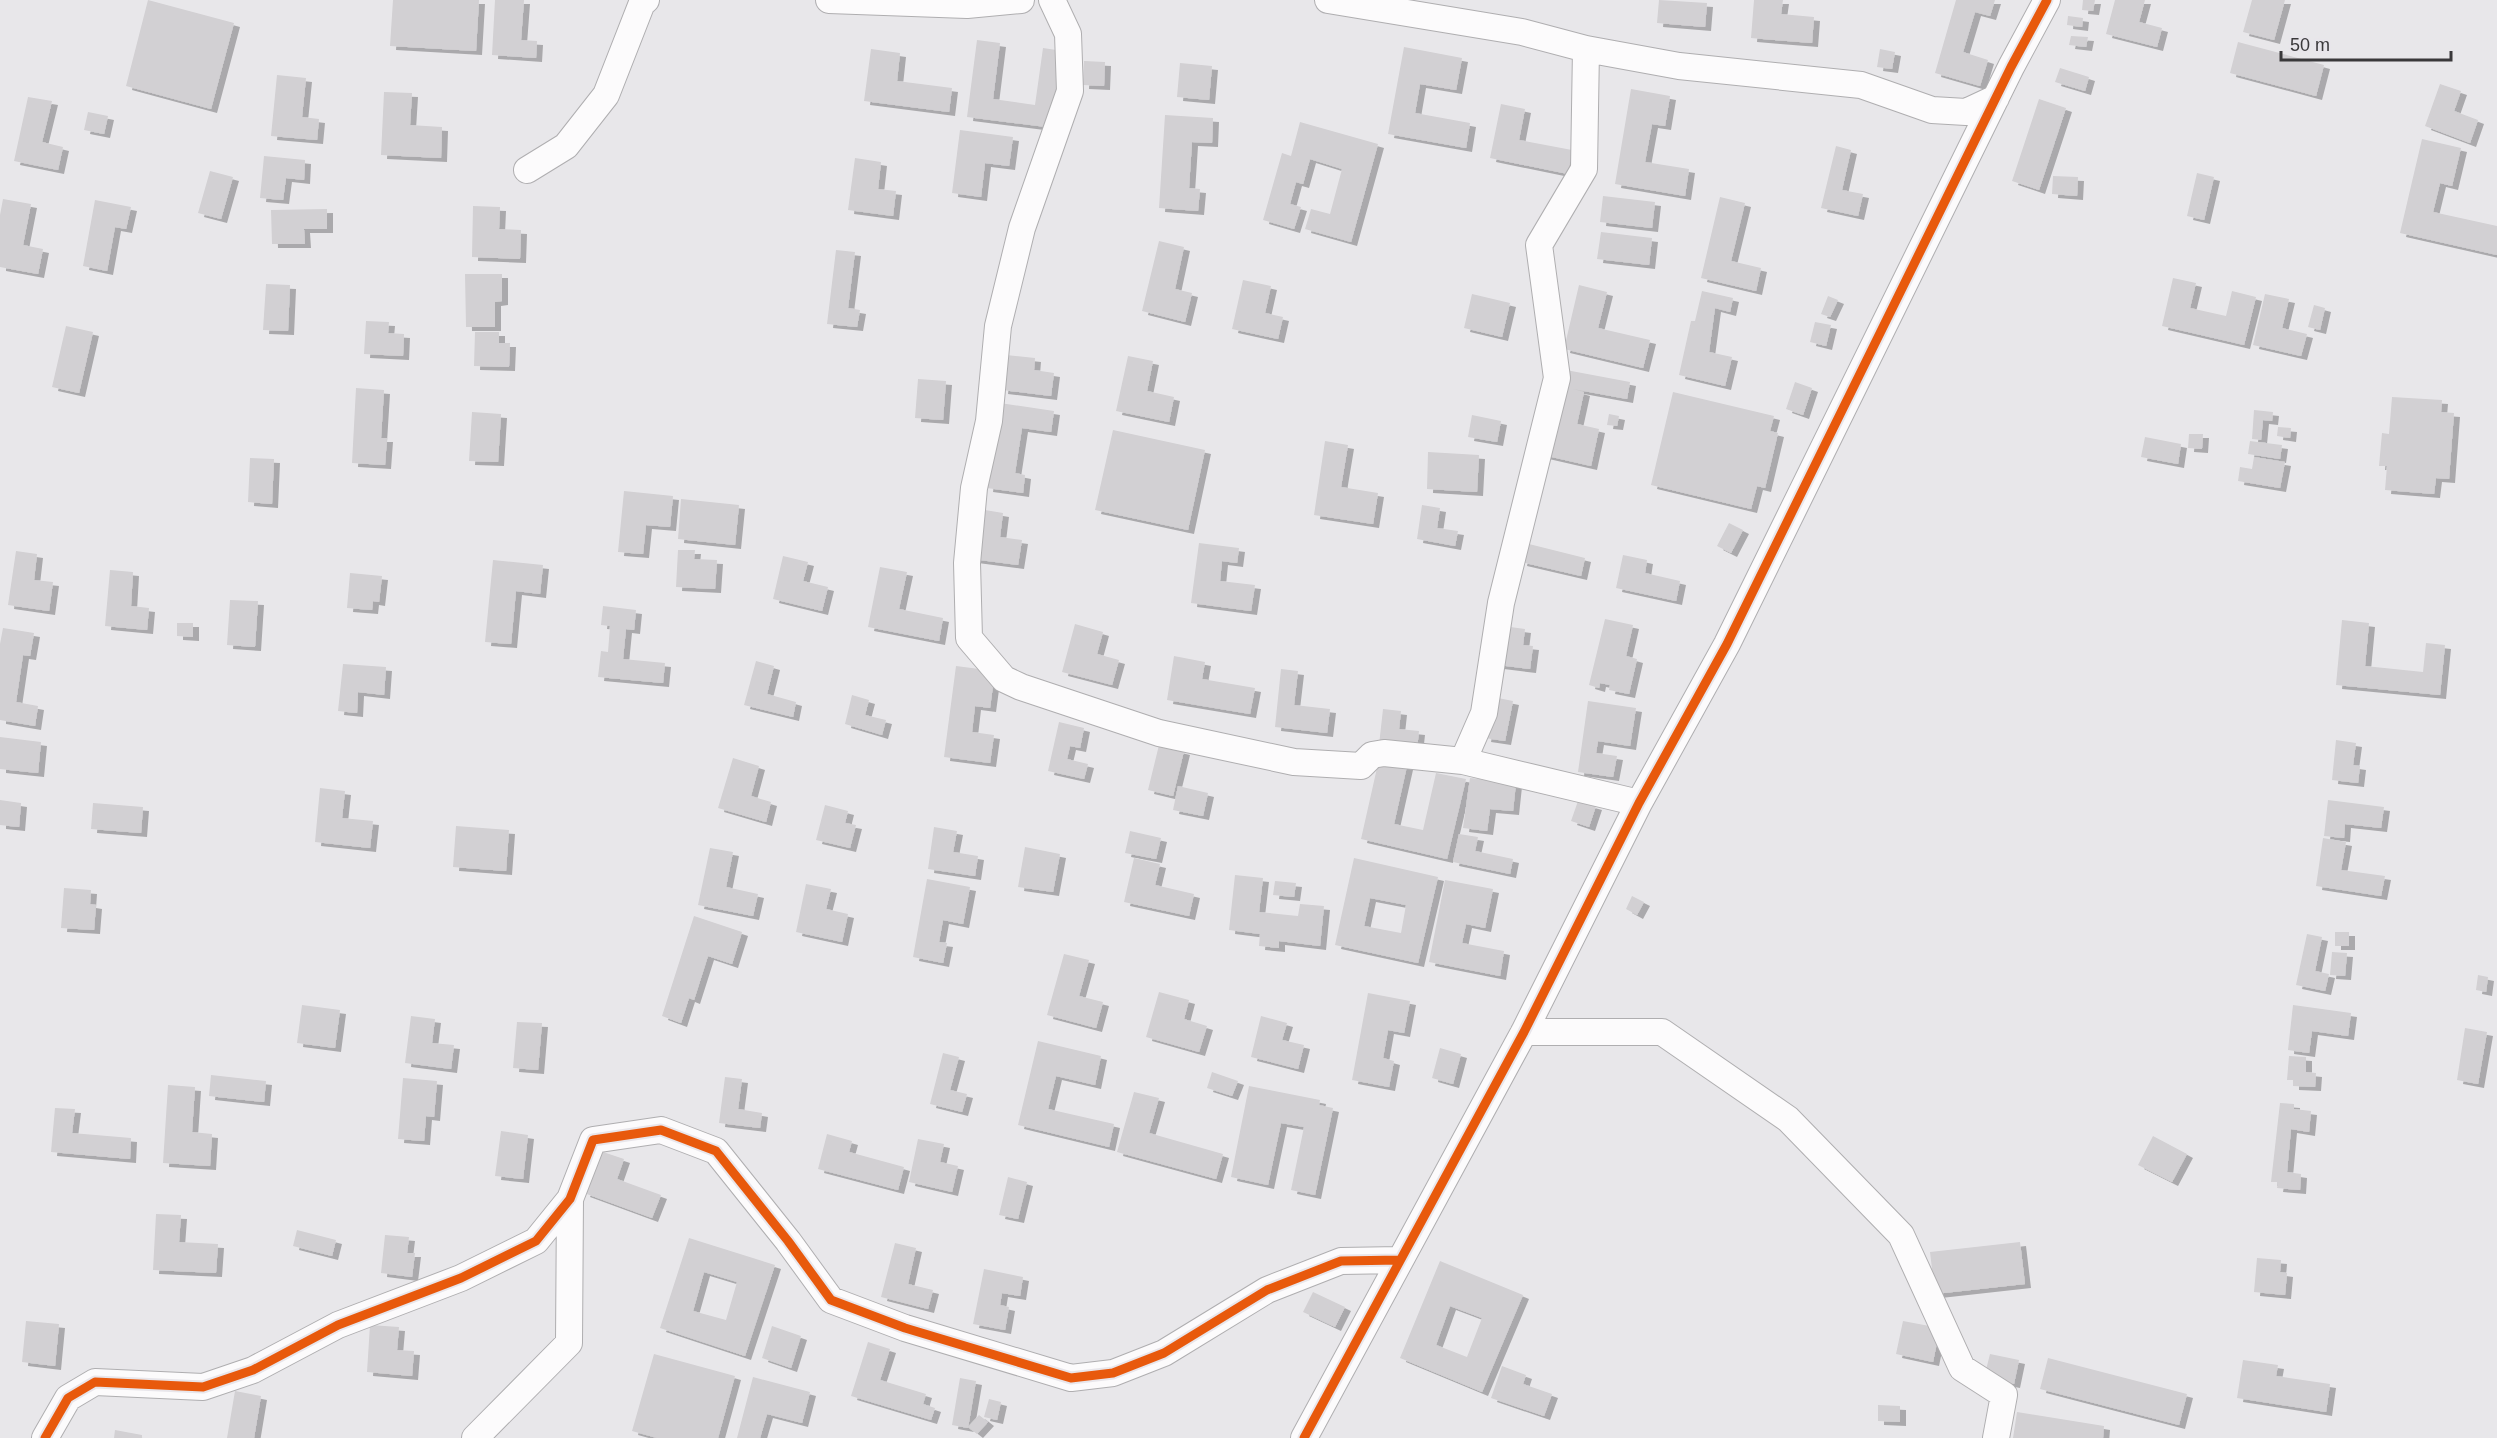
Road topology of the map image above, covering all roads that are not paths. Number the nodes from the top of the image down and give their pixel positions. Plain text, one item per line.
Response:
1 (646, 0) edge
2 (829, 0) edge
3 (1021, 0) edge
4 (1052, 0) edge
5 (1328, 0) edge
6 (2047, 0) edge
7 (1586, 49) junction
8 (1996, 98) junction
9 (527, 170) dead end
10 (1463, 761) junction
11 (1639, 804) junction
12 (1524, 1032) junction
13 (570, 1199) junction
14 (1400, 1260) junction
15 (45, 1438) edge
16 (475, 1438) edge
17 (1304, 1438) edge
18 (1996, 1438) edge

1 - 9 street
2 - 3 street
4 - 10 street
5 - 7 street
6 - 8 street
7 - 8 street
7 - 10 street
8 - 11 street
10 - 11 street
11 - 12 street
12 - 14 street
12 - 18 street
13 - 14 street
13 - 15 street
13 - 16 street
14 - 17 street

